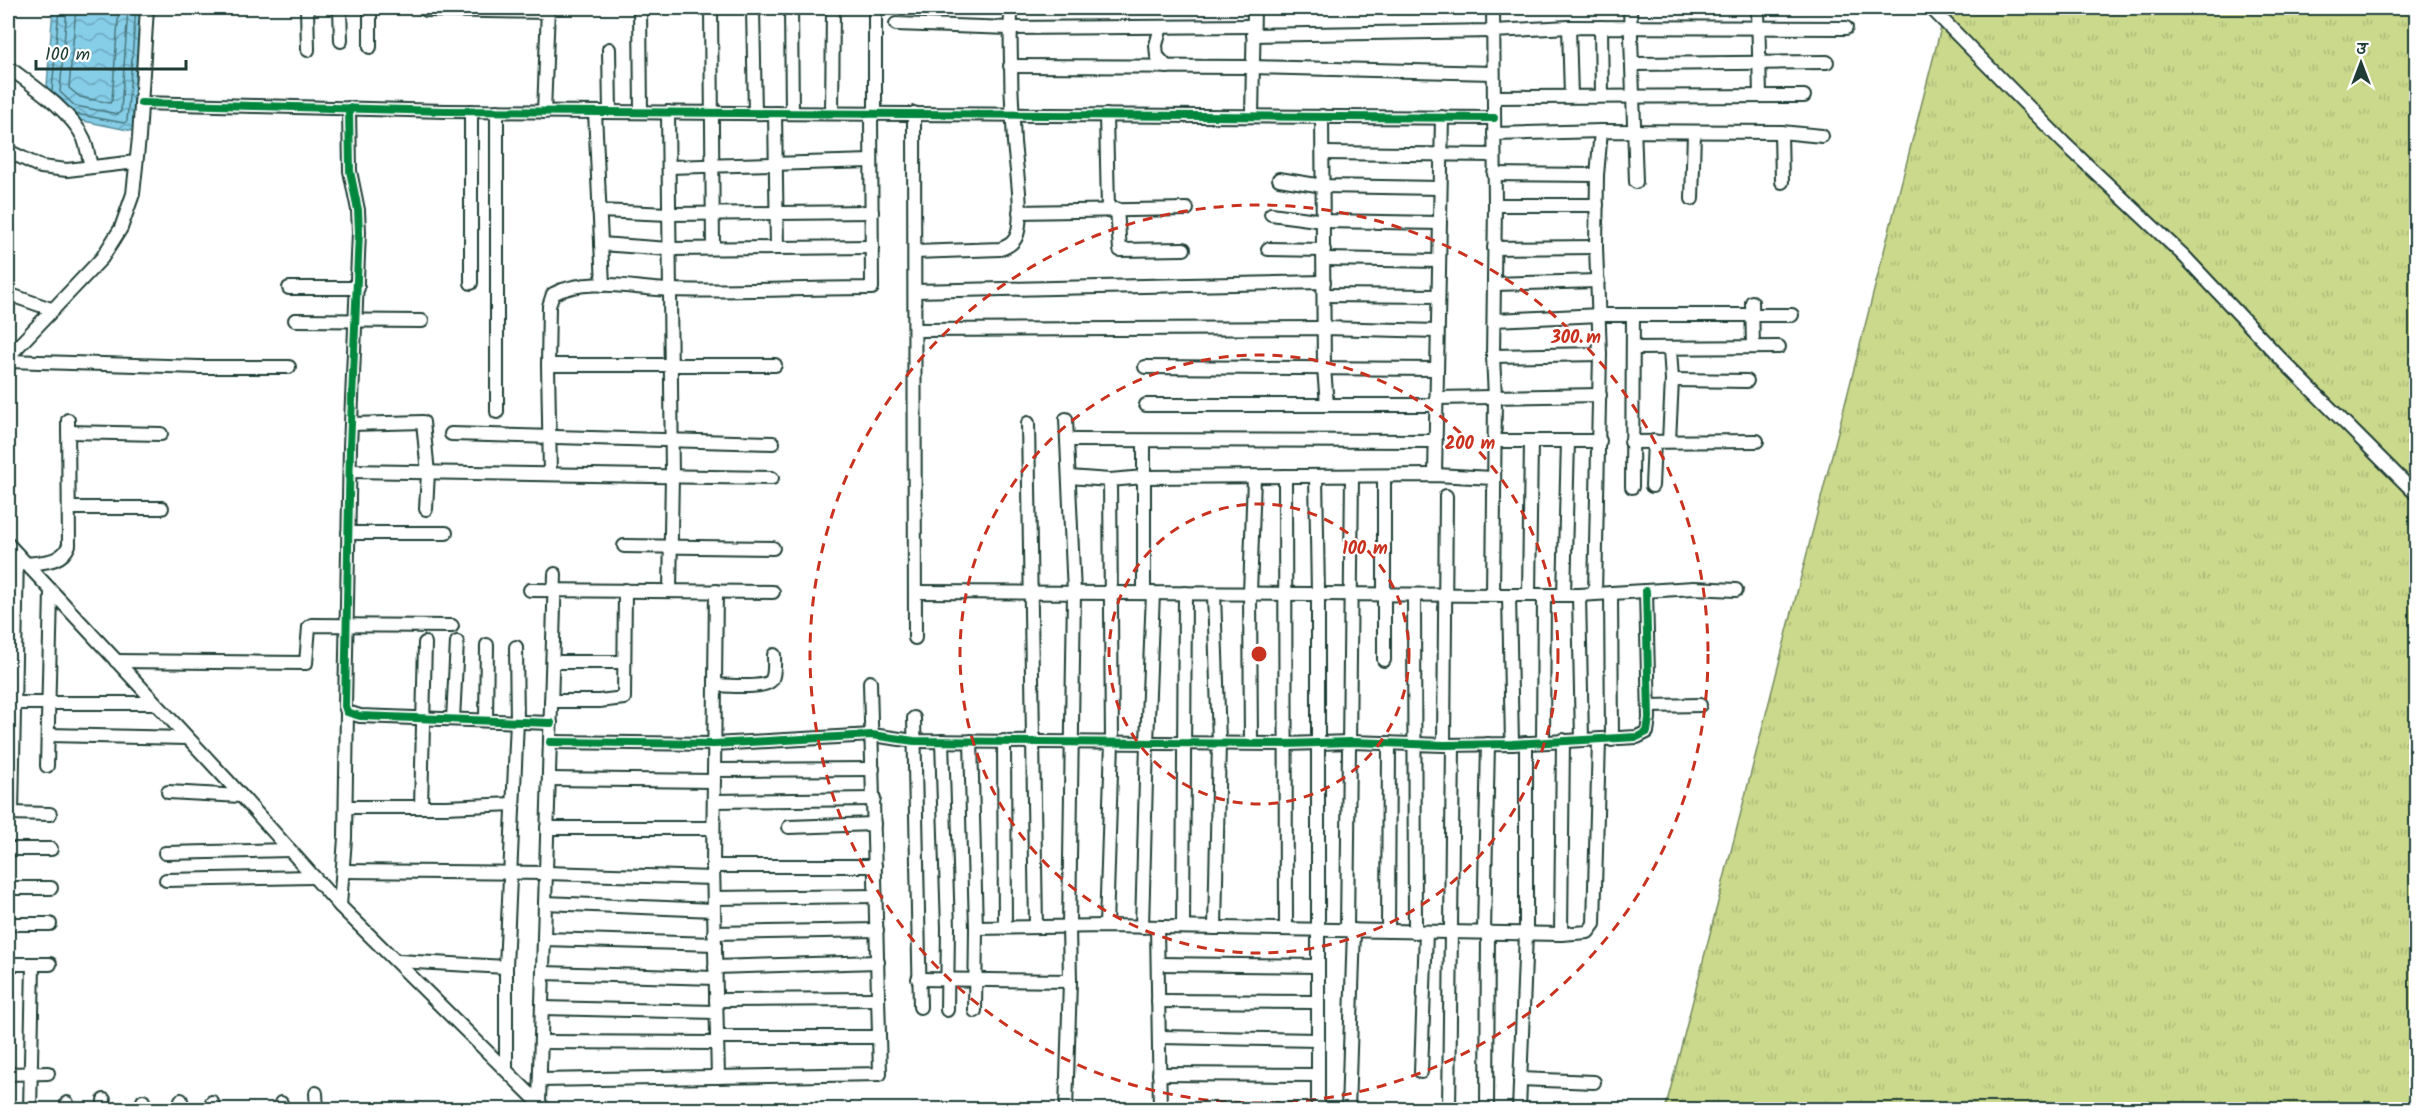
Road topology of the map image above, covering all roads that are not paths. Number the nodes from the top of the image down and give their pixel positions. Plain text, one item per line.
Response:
1 (147, 8) edge
2 (308, 8) edge
3 (340, 8) edge
4 (370, 8) edge
5 (640, 8) edge
6 (711, 8) edge
7 (753, 8) edge
8 (791, 8) edge
9 (832, 8) edge
10 (875, 8) edge
11 (1011, 8) edge
12 (1254, 8) edge
13 (1493, 8) edge
14 (1630, 8) edge
15 (1758, 8) edge
16 (1931, 8) edge
17 (426, 10) dead end
18 (548, 10) edge
19 (896, 24) dead end
20 (1161, 27) junction
21 (1569, 27) junction
22 (1601, 27) junction
23 (1631, 27) junction
24 (1758, 27) junction
25 (1010, 28) junction
26 (1846, 28) dead end
27 (1253, 30) junction
28 (1493, 31) junction
29 (341, 41) dead end
30 (370, 47) dead end
31 (609, 49) dead end
32 (308, 50) dead end
33 (1758, 62) junction
34 (1827, 62) dead end
35 (1633, 64) junction
36 (1010, 66) junction
37 (8, 67) edge
38 (1167, 67) junction
39 (1252, 68) junction
40 (1493, 74) junction
41 (1571, 96) junction
42 (1602, 96) junction
43 (1634, 96) junction
44 (1760, 96) junction
45 (1804, 96) dead end
46 (1494, 97) junction
47 (141, 103) junction
48 (349, 108) junction
49 (471, 111) junction
50 (497, 111) junction
51 (544, 112) junction
52 (595, 112) junction
53 (610, 112) junction
54 (641, 112) junction
55 (668, 112) junction
56 (711, 112) junction
57 (755, 113) junction
58 (775, 113) junction
59 (792, 113) junction
60 (832, 113) junction
61 (873, 113) junction
62 (914, 113) junction
63 (1012, 113) junction
64 (1106, 115) junction
65 (1252, 116) junction
66 (1322, 116) junction
67 (1442, 117) junction
68 (1494, 118) junction
69 (1601, 131) junction
70 (1636, 132) junction
71 (1781, 132) junction
72 (1694, 133) junction
73 (1494, 134) junction
74 (1822, 136) dead end
75 (8, 150) edge
76 (1323, 153) junction
77 (1441, 153) junction
78 (1494, 154) junction
79 (871, 161) junction
80 (136, 162) junction
81 (775, 165) junction
82 (712, 166) junction
83 (92, 167) junction
84 (669, 167) junction
85 (1494, 174) junction
86 (1597, 175) junction
87 (1279, 179) dead end
88 (1636, 182) dead end
89 (1782, 182) dead end
90 (1323, 186) junction
91 (1440, 188) junction
92 (1692, 199) dead end
93 (1495, 205) junction
94 (1597, 205) junction
95 (1112, 209) junction
96 (1187, 209) dead end
97 (599, 211) junction
98 (872, 212) junction
99 (1019, 212) junction
100 (713, 213) junction
101 (776, 213) junction
102 (669, 214) junction
103 (1271, 214) dead end
104 (1324, 221) junction
105 (1440, 223) junction
106 (601, 244) junction
107 (872, 247) junction
108 (1596, 247) junction
109 (713, 248) junction
110 (777, 248) junction
111 (1494, 248) junction
112 (669, 249) junction
113 (1184, 249) dead end
114 (1268, 249) dead end
115 (915, 252) junction
116 (1325, 254) junction
117 (1439, 261) junction
118 (1598, 281) junction
119 (471, 283) dead end
120 (1494, 284) junction
121 (603, 285) junction
122 (289, 288) dead end
123 (358, 288) junction
124 (1324, 289) junction
125 (670, 290) junction
126 (915, 291) junction
127 (8, 294) edge
128 (1438, 296) junction
129 (1752, 308) junction
130 (51, 309) junction
131 (1600, 315) junction
132 (1633, 315) junction
133 (1792, 315) dead end
134 (295, 320) dead end
135 (1494, 320) junction
136 (356, 321) junction
137 (422, 321) dead end
138 (1325, 328) junction
139 (915, 330) junction
140 (1437, 332) junction
141 (12, 343) edge
142 (1753, 347) junction
143 (1779, 347) dead end
144 (1634, 348) junction
145 (1670, 349) junction
146 (1600, 354) junction
147 (1493, 356) junction
148 (8, 359) edge
149 (671, 364) junction
150 (548, 365) junction
151 (775, 365) dead end
152 (289, 367) dead end
153 (1145, 367) dead end
154 (1324, 368) junction
155 (1437, 369) junction
156 (1672, 380) junction
157 (1747, 381) dead end
158 (1600, 395) junction
159 (1495, 397) junction
160 (1436, 402) junction
161 (1146, 405) dead end
162 (1327, 405) junction
163 (497, 412) dead end
164 (1066, 419) dead end
165 (1028, 423) dead end
166 (352, 424) junction
167 (161, 434) dead end
168 (451, 434) dead end
169 (549, 437) junction
170 (671, 439) junction
171 (1067, 440) junction
172 (1144, 441) junction
173 (1435, 441) junction
174 (1494, 441) junction
175 (1531, 441) junction
176 (1568, 441) junction
177 (1600, 441) junction
178 (1654, 441) junction
179 (1669, 441) junction
180 (1757, 441) dead end
181 (1631, 442) junction
182 (773, 443) dead end
183 (350, 471) junction
184 (428, 473) junction
185 (550, 474) junction
186 (672, 475) junction
187 (1435, 475) junction
188 (1285, 476) junction
189 (1316, 476) junction
190 (1352, 476) junction
191 (1384, 476) junction
192 (1069, 477) junction
193 (1144, 477) junction
194 (1254, 477) junction
195 (772, 478) dead end
196 (1493, 478) junction
197 (1110, 480) junction
198 (1652, 486) dead end
199 (1632, 487) dead end
200 (2416, 494) edge
201 (1446, 496) dead end
202 (69, 508) junction
203 (162, 508) dead end
204 (426, 509) dead end
205 (348, 533) junction
206 (446, 533) dead end
207 (8, 544) edge
208 (624, 546) dead end
209 (671, 547) junction
210 (773, 548) dead end
211 (17, 554) junction
212 (26, 564) junction
213 (555, 574) dead end
214 (530, 590) dead end
215 (555, 590) junction
216 (624, 590) junction
217 (1736, 590) dead end
218 (670, 591) junction
219 (716, 591) junction
220 (1646, 591) junction
221 (51, 592) junction
222 (773, 592) dead end
223 (915, 592) junction
224 (1031, 592) junction
225 (1074, 593) junction
226 (1111, 593) junction
227 (1149, 593) junction
228 (1185, 593) junction
229 (1595, 593) junction
230 (1611, 593) junction
231 (1214, 594) junction
232 (1250, 594) junction
233 (1285, 594) junction
234 (1318, 594) junction
235 (1351, 594) junction
236 (1384, 594) junction
237 (1414, 594) junction
238 (1444, 595) junction
239 (1493, 595) junction
240 (1509, 595) junction
241 (1529, 595) junction
242 (1544, 595) junction
243 (1564, 595) junction
244 (1579, 595) junction
245 (346, 625) junction
246 (452, 626) dead end
247 (915, 638) dead end
248 (457, 642) dead end
249 (425, 643) dead end
250 (487, 645) dead end
251 (516, 647) dead end
252 (774, 655) dead end
253 (1384, 660) dead end
254 (116, 661) junction
255 (553, 662) junction
256 (624, 662) junction
257 (870, 682) dead end
258 (715, 685) junction
259 (551, 702) junction
260 (155, 703) junction
261 (11, 704) edge
262 (49, 704) junction
263 (1700, 705) dead end
264 (1649, 706) junction
265 (347, 712) junction
266 (423, 718) junction
267 (914, 718) dead end
268 (453, 719) junction
269 (486, 720) junction
270 (517, 721) junction
271 (551, 723) junction
272 (48, 735) junction
273 (872, 735) junction
274 (187, 738) junction
275 (1563, 740) junction
276 (1582, 740) junction
277 (1605, 740) junction
278 (914, 741) junction
279 (942, 741) junction
280 (971, 741) junction
281 (1004, 741) junction
282 (1033, 741) junction
283 (1543, 741) junction
284 (550, 742) junction
285 (1073, 742) junction
286 (1112, 742) junction
287 (1219, 742) junction
288 (1251, 742) junction
289 (1318, 742) junction
290 (1351, 742) junction
291 (1147, 743) junction
292 (1185, 743) junction
293 (1389, 743) junction
294 (1526, 743) junction
295 (714, 744) junction
296 (1286, 744) junction
297 (1415, 744) junction
298 (1488, 744) junction
299 (1512, 744) junction
300 (1448, 745) junction
301 (47, 765) dead end
302 (873, 769) junction
303 (714, 775) junction
304 (549, 779) junction
305 (168, 792) dead end
306 (241, 796) junction
307 (874, 799) junction
308 (714, 801) junction
309 (513, 804) junction
310 (346, 807) junction
311 (421, 807) junction
312 (10, 813) edge
313 (50, 814) dead end
314 (874, 824) junction
315 (789, 827) dead end
316 (547, 828) junction
317 (713, 828) junction
318 (8, 849) edge
319 (51, 849) dead end
320 (290, 850) junction
321 (165, 853) dead end
322 (875, 866) junction
323 (343, 872) junction
324 (713, 872) junction
325 (510, 873) junction
326 (546, 873) junction
327 (314, 877) junction
328 (166, 880) dead end
329 (8, 888) edge
330 (51, 888) dead end
331 (876, 896) junction
332 (545, 903) junction
333 (714, 904) junction
334 (340, 906) junction
335 (8, 924) edge
336 (50, 924) dead end
337 (1069, 926) junction
338 (1106, 926) junction
339 (1005, 927) junction
340 (1036, 927) junction
341 (1142, 927) junction
342 (1157, 927) junction
343 (1184, 927) junction
344 (976, 928) junction
345 (1215, 928) junction
346 (1286, 929) junction
347 (877, 930) junction
348 (1317, 930) junction
349 (1350, 930) junction
350 (1388, 931) junction
351 (1420, 932) junction
352 (1453, 932) junction
353 (1486, 932) junction
354 (1526, 933) junction
355 (1561, 934) junction
356 (544, 939) junction
357 (715, 939) junction
358 (398, 961) junction
359 (878, 962) junction
360 (1158, 963) junction
361 (8, 964) edge
362 (50, 964) dead end
363 (33, 965) junction
364 (1317, 966) junction
365 (506, 967) junction
366 (715, 972) junction
367 (543, 973) junction
368 (918, 980) junction
369 (948, 980) junction
370 (976, 980) junction
371 (1070, 981) junction
372 (878, 999) junction
373 (1158, 1001) junction
374 (1317, 1002) junction
375 (716, 1006) junction
376 (920, 1007) dead end
377 (542, 1008) junction
378 (947, 1010) dead end
379 (975, 1011) dead end
380 (879, 1037) junction
381 (1159, 1037) junction
382 (717, 1040) junction
383 (1318, 1040) junction
384 (541, 1042) junction
385 (506, 1070) junction
386 (1421, 1072) dead end
387 (48, 1073) dead end
388 (8, 1074) edge
389 (30, 1074) junction
390 (1159, 1074) junction
391 (1318, 1075) junction
392 (718, 1077) junction
393 (1520, 1079) junction
394 (540, 1080) junction
395 (1594, 1082) dead end
396 (316, 1093) dead end
397 (543, 1106) edge
398 (30, 1110) edge
399 (317, 1110) edge
400 (1066, 1110) edge
401 (1160, 1110) edge
402 (1318, 1110) edge
403 (1348, 1110) edge
404 (1449, 1110) edge
405 (1487, 1110) edge
406 (1519, 1110) edge

1 - 47 street
2 - 32 street
3 - 29 street
4 - 30 street
5 - 54 street
6 - 56 street
7 - 57 street
8 - 59 street
9 - 60 street
10 - 61 street
11 - 25 street
12 - 27 street
13 - 28 street
14 - 23 street
15 - 24 street
16 - 200 street
17 - 18 street
18 - 51 street
19 - 25 street
20 - 25 street
20 - 27 street
20 - 38 street
21 - 22 street
21 - 28 street
21 - 41 street
22 - 23 street
22 - 42 street
23 - 24 street
23 - 35 street
24 - 26 street
24 - 33 street
25 - 36 street
27 - 28 street
27 - 39 street
28 - 40 street
31 - 53 street
33 - 34 street
33 - 35 street
33 - 44 street
35 - 43 street
36 - 38 street
36 - 63 street
37 - 83 street
38 - 39 street
39 - 40 street
39 - 65 street
40 - 46 street
41 - 42 street
41 - 46 street
42 - 43 street
43 - 44 street
43 - 70 street
44 - 45 street
46 - 68 street
47 - 48 street
47 - 80 street
48 - 49 street
48 - 123 street
49 - 50 street
49 - 119 street
50 - 51 street
50 - 163 street
51 - 52 street
52 - 53 street
52 - 97 street
53 - 54 street
54 - 55 street
55 - 56 street
55 - 84 street
56 - 57 street
56 - 82 street
57 - 58 street
58 - 59 street
58 - 81 street
59 - 60 street
60 - 61 street
61 - 62 street
61 - 79 street
62 - 63 street
62 - 115 street
63 - 64 street
63 - 99 street
64 - 65 street
64 - 95 street
65 - 66 street
66 - 67 street
66 - 76 street
67 - 68 street
67 - 77 street
68 - 73 street
69 - 70 street
69 - 73 street
69 - 86 street
70 - 72 street
70 - 88 street
71 - 72 street
71 - 74 street
71 - 89 street
72 - 92 street
73 - 78 street
75 - 83 street
76 - 77 street
76 - 90 street
77 - 78 street
77 - 91 street
78 - 85 street
79 - 81 street
79 - 98 street
80 - 83 street
80 - 130 street
81 - 82 street
81 - 101 street
82 - 84 street
82 - 100 street
84 - 102 street
85 - 86 street
85 - 93 street
86 - 94 street
87 - 90 street
90 - 91 street
90 - 104 street
91 - 105 street
93 - 94 street
93 - 111 street
94 - 108 street
95 - 96 street
95 - 99 street
95 - 113 street
97 - 102 street
97 - 106 street
98 - 101 street
98 - 107 street
99 - 115 street
100 - 101 street
100 - 102 street
100 - 109 street
101 - 110 street
102 - 112 street
103 - 104 street
104 - 105 street
104 - 116 street
105 - 117 street
106 - 112 street
106 - 121 street
107 - 110 street
107 - 125 street
108 - 111 street
108 - 118 street
109 - 110 street
109 - 112 street
111 - 120 street
112 - 125 street
114 - 116 street
115 - 126 street
116 - 117 street
116 - 124 street
117 - 128 street
118 - 120 street
118 - 131 street
120 - 135 street
121 - 125 street
121 - 150 street
122 - 123 street
123 - 136 street
124 - 126 street
124 - 128 street
124 - 138 street
125 - 149 street
126 - 139 street
127 - 130 street
128 - 140 street
129 - 132 street
129 - 133 street
129 - 142 street
130 - 141 street
131 - 132 street
131 - 135 street
131 - 146 street
132 - 144 street
134 - 136 street
135 - 147 street
136 - 137 street
136 - 166 street
138 - 139 street
138 - 140 street
138 - 154 street
139 - 223 street
140 - 155 street
141 - 148 street
142 - 143 street
142 - 145 street
144 - 145 street
144 - 181 street
145 - 156 street
146 - 147 street
146 - 158 street
147 - 159 street
148 - 152 street
149 - 150 street
149 - 151 street
149 - 170 street
150 - 169 street
153 - 154 street
154 - 155 street
154 - 162 street
155 - 160 street
156 - 157 street
156 - 179 street
158 - 159 street
158 - 177 street
159 - 160 street
159 - 174 street
160 - 162 street
160 - 173 street
161 - 162 street
164 - 171 street
165 - 224 street
166 - 183 street
166 - 184 street
167 - 202 street
168 - 169 street
169 - 170 street
169 - 185 street
170 - 182 street
170 - 186 street
171 - 172 street
171 - 192 street
172 - 173 street
172 - 193 street
173 - 187 street
174 - 175 street
174 - 196 street
175 - 176 street
175 - 241 street
176 - 177 street
176 - 243 street
177 - 229 street
178 - 179 street
178 - 181 street
178 - 198 street
179 - 180 street
181 - 199 street
183 - 184 street
183 - 205 street
184 - 185 street
184 - 204 street
185 - 186 street
186 - 195 street
186 - 209 street
187 - 191 street
187 - 196 street
188 - 189 street
188 - 194 street
188 - 233 street
189 - 190 street
189 - 234 street
190 - 191 street
190 - 235 street
191 - 236 street
192 - 197 street
192 - 225 street
193 - 194 street
193 - 197 street
193 - 227 street
194 - 232 street
196 - 239 street
197 - 226 street
201 - 238 street
202 - 203 street
202 - 212 street
205 - 206 street
205 - 245 street
207 - 211 street
208 - 209 street
209 - 210 street
209 - 218 street
211 - 212 street
211 - 261 street
212 - 221 street
213 - 215 street
214 - 215 street
215 - 216 street
215 - 255 street
216 - 218 street
216 - 256 street
217 - 220 street
218 - 219 street
219 - 222 street
219 - 258 street
220 - 230 street
220 - 264 street
221 - 254 street
221 - 262 street
223 - 224 street
223 - 247 street
224 - 225 street
224 - 282 street
225 - 226 street
225 - 285 street
226 - 227 street
226 - 286 street
227 - 228 street
227 - 291 street
228 - 231 street
228 - 292 street
229 - 230 street
229 - 244 street
230 - 277 street
231 - 232 street
231 - 287 street
232 - 233 street
232 - 288 street
233 - 234 street
233 - 296 street
234 - 235 street
234 - 289 street
235 - 236 street
235 - 290 street
236 - 237 street
236 - 253 street
237 - 238 street
237 - 297 street
238 - 239 street
238 - 300 street
239 - 240 street
240 - 241 street
240 - 299 street
241 - 242 street
242 - 243 street
242 - 283 street
243 - 244 street
244 - 276 street
245 - 246 street
245 - 254 street
245 - 265 street
248 - 268 street
249 - 266 street
250 - 269 street
251 - 270 street
252 - 258 street
254 - 260 street
255 - 256 street
255 - 259 street
256 - 259 street
257 - 273 street
258 - 295 street
259 - 271 street
260 - 262 street
260 - 274 street
261 - 262 street
261 - 312 street
262 - 272 street
263 - 264 street
264 - 277 street
265 - 266 street
265 - 310 street
266 - 268 street
266 - 311 street
267 - 278 street
268 - 269 street
269 - 270 street
270 - 271 street
270 - 309 street
271 - 284 street
272 - 274 street
272 - 301 street
273 - 278 street
273 - 295 street
273 - 302 street
274 - 306 street
275 - 276 street
275 - 283 street
275 - 355 street
276 - 277 street
277 - 355 street
278 - 279 street
278 - 368 street
279 - 280 street
279 - 369 street
280 - 281 street
280 - 344 street
281 - 282 street
281 - 339 street
282 - 285 street
282 - 340 street
283 - 294 street
284 - 295 street
284 - 304 street
285 - 286 street
285 - 337 street
286 - 291 street
286 - 338 street
287 - 288 street
287 - 292 street
287 - 345 street
288 - 296 street
289 - 290 street
289 - 296 street
289 - 348 street
290 - 293 street
290 - 349 street
291 - 292 street
291 - 341 street
292 - 343 street
293 - 297 street
293 - 350 street
294 - 299 street
294 - 354 street
295 - 303 street
296 - 346 street
297 - 300 street
297 - 351 street
298 - 299 street
298 - 300 street
298 - 353 street
300 - 352 street
302 - 303 street
302 - 307 street
303 - 304 street
303 - 308 street
304 - 316 street
305 - 306 street
306 - 320 street
307 - 308 street
307 - 314 street
308 - 317 street
309 - 311 street
309 - 325 street
310 - 311 street
310 - 323 street
312 - 313 street
314 - 315 street
314 - 322 street
316 - 317 street
316 - 326 street
317 - 324 street
318 - 319 street
320 - 321 street
320 - 327 street
322 - 324 street
322 - 331 street
323 - 325 street
323 - 334 street
324 - 326 street
324 - 333 street
325 - 326 street
325 - 365 street
326 - 332 street
327 - 328 street
327 - 334 street
329 - 330 street
331 - 333 street
331 - 347 street
332 - 333 street
332 - 356 street
333 - 357 street
334 - 358 street
335 - 336 street
337 - 338 street
337 - 340 street
337 - 371 street
338 - 341 street
339 - 340 street
339 - 344 street
341 - 342 street
342 - 343 street
342 - 360 street
343 - 345 street
344 - 370 street
345 - 346 street
346 - 348 street
347 - 357 street
347 - 359 street
348 - 349 street
348 - 364 street
349 - 350 street
349 - 403 street
350 - 351 street
351 - 352 street
351 - 386 street
352 - 353 street
352 - 404 street
353 - 354 street
353 - 405 street
354 - 355 street
354 - 393 street
356 - 357 street
356 - 367 street
357 - 366 street
358 - 365 street
358 - 385 street
359 - 366 street
359 - 372 street
360 - 364 street
360 - 373 street
361 - 363 street
362 - 363 street
363 - 389 street
364 - 374 street
365 - 385 street
366 - 367 street
366 - 375 street
367 - 377 street
368 - 369 street
368 - 376 street
369 - 370 street
369 - 378 street
370 - 371 street
370 - 379 street
371 - 400 street
372 - 375 street
372 - 380 street
373 - 374 street
373 - 381 street
374 - 383 street
375 - 377 street
375 - 382 street
377 - 384 street
380 - 382 street
380 - 392 street
381 - 383 street
381 - 390 street
382 - 384 street
382 - 392 street
383 - 391 street
384 - 394 street
385 - 397 street
387 - 389 street
388 - 389 street
389 - 398 street
390 - 391 street
390 - 401 street
391 - 402 street
392 - 394 street
393 - 395 street
393 - 406 street
394 - 397 street
396 - 399 street

